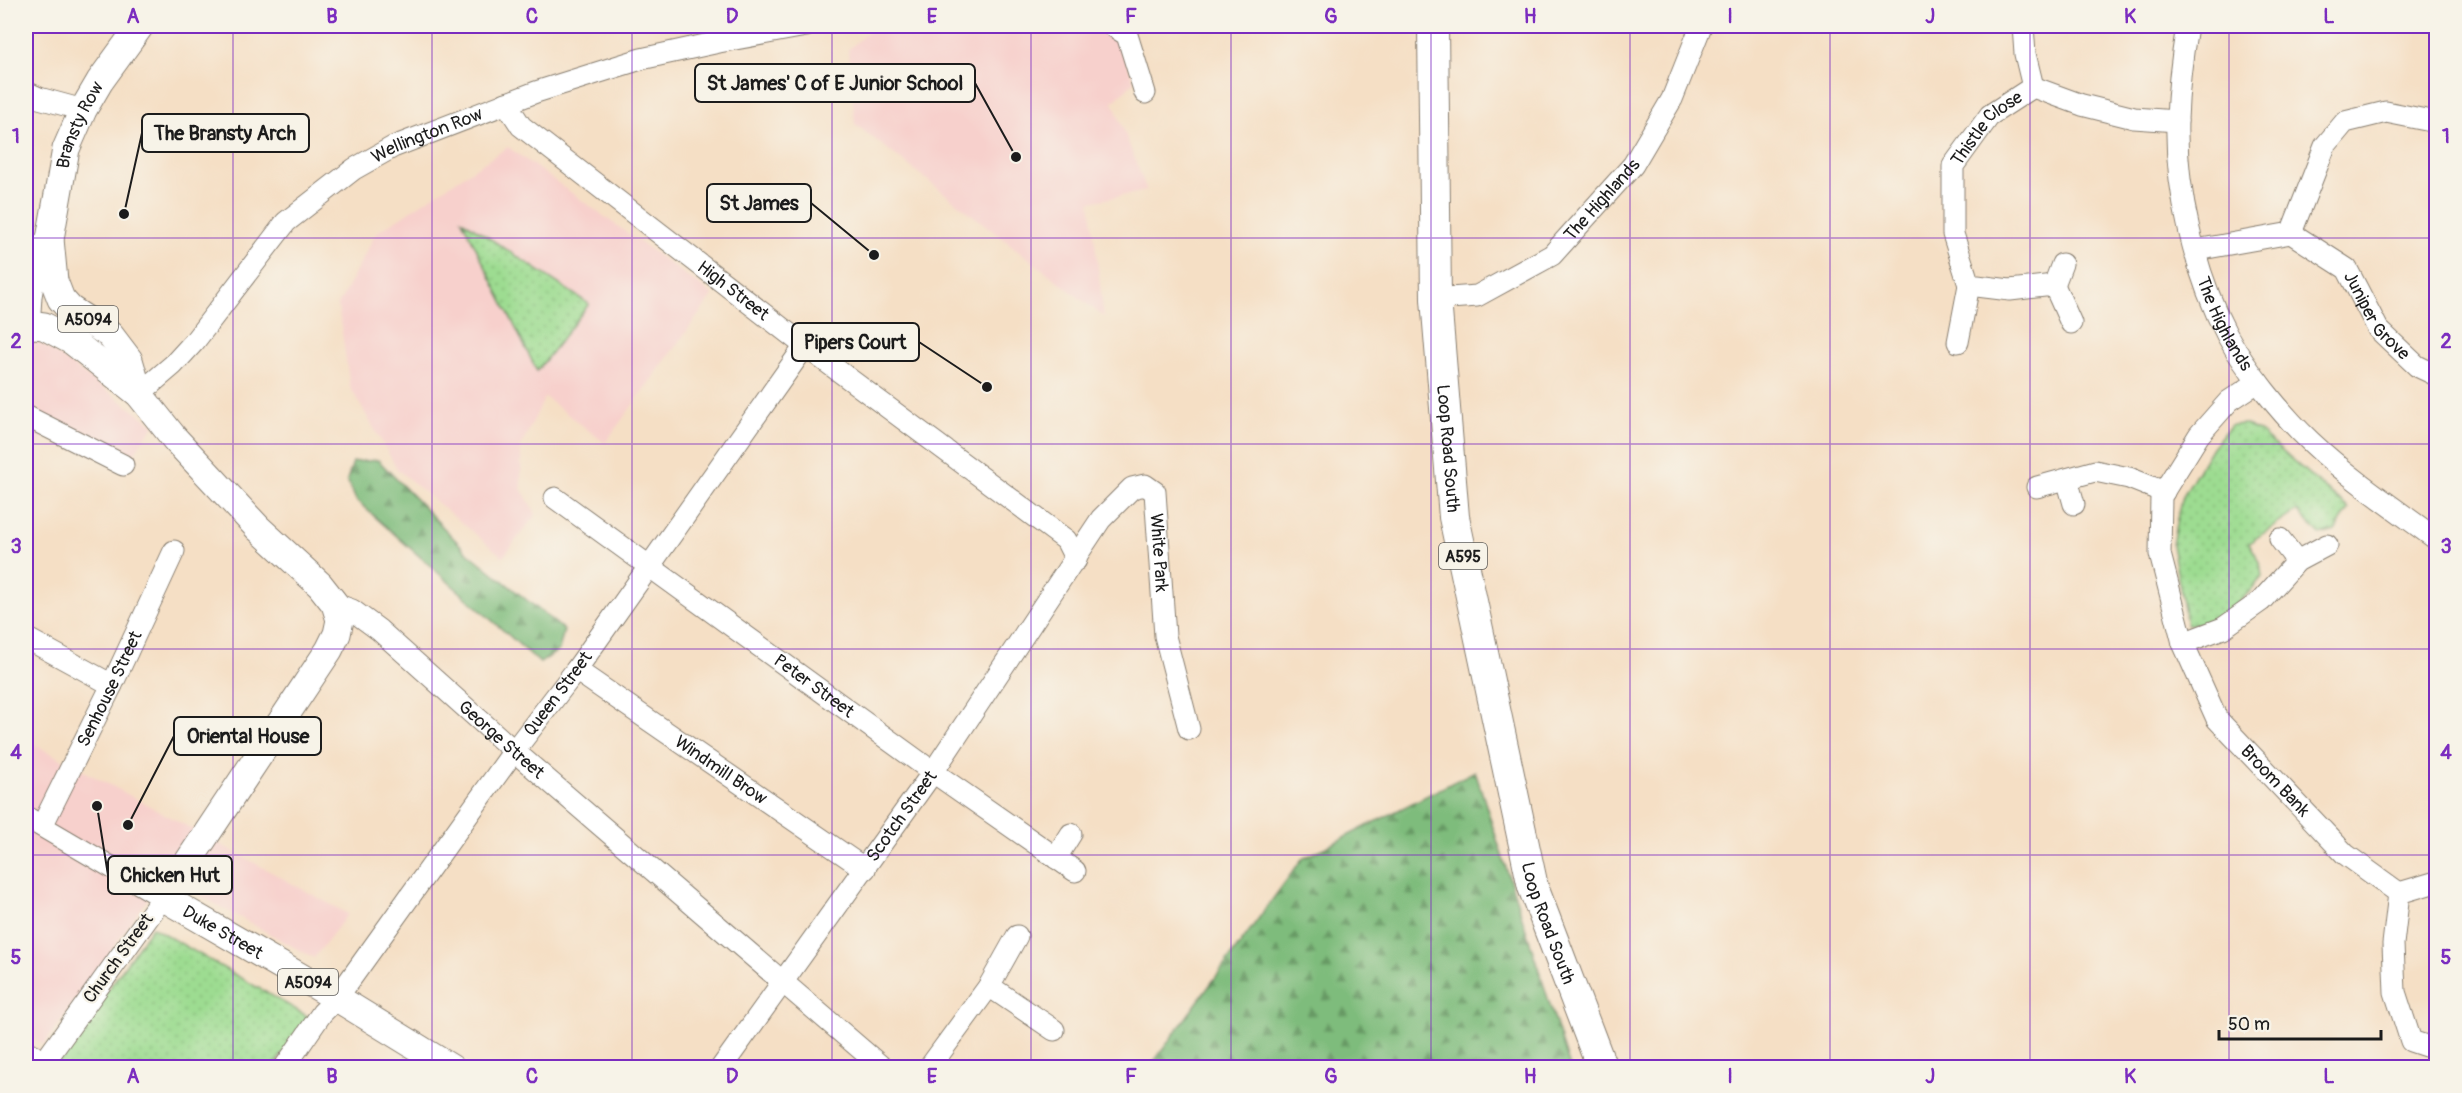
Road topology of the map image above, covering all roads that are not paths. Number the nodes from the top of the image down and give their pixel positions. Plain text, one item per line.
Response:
1 (140, 26) edge
2 (806, 26) edge
3 (1113, 26) edge
4 (1433, 26) edge
5 (1701, 26) edge
6 (2023, 26) edge
7 (2187, 26) edge
8 (2034, 87) junction
9 (26, 92) edge
10 (1145, 93) dead end
11 (506, 103) junction
12 (83, 110) junction
13 (2177, 121) junction
14 (2436, 122) edge
15 (2291, 233) junction
16 (50, 239) junction
17 (2196, 250) junction
18 (2062, 264) dead end
19 (1969, 285) junction
20 (2054, 285) junction
21 (1436, 299) junction
22 (61, 300) junction
23 (2071, 323) dead end
24 (26, 326) edge
25 (1958, 342) dead end
26 (805, 346) junction
27 (2436, 375) edge
28 (2258, 382) junction
29 (139, 394) junction
30 (26, 416) edge
31 (123, 465) dead end
32 (2067, 479) junction
33 (2037, 488) dead end
34 (2164, 492) junction
35 (555, 498) dead end
36 (2074, 504) dead end
37 (2280, 539) dead end
38 (2436, 539) edge
39 (2327, 545) dead end
40 (174, 551) dead end
41 (1076, 560) junction
42 (2297, 561) junction
43 (647, 567) junction
44 (336, 604) junction
45 (26, 638) edge
46 (2183, 643) junction
47 (576, 670) junction
48 (112, 686) junction
49 (1190, 729) dead end
50 (514, 751) junction
51 (933, 772) junction
52 (34, 821) edge
53 (1071, 834) dead end
54 (1056, 858) junction
55 (865, 869) junction
56 (1075, 871) dead end
57 (2436, 882) edge
58 (2399, 893) junction
59 (164, 898) junction
60 (1017, 936) dead end
61 (783, 981) junction
62 (989, 986) junction
63 (337, 998) junction
64 (1054, 1029) dead end
65 (2411, 1048) dead end
66 (36, 1060) edge
67 (284, 1068) edge
68 (451, 1068) edge
69 (721, 1068) edge
70 (883, 1068) edge
71 (929, 1068) edge
72 (1602, 1068) edge

1 - 12 main road, Bransty Row / A5094
2 - 11 street, Wellington Row
3 - 10 street
4 - 21 highway, Loop Road South / A595
5 - 21 street, The Highlands
6 - 8 street, Thistle Close
7 - 13 street, The Highlands
8 - 13 street, Thistle Close
8 - 19 street, Thistle Close
9 - 12 street
11 - 26 street, High Street
11 - 29 street, Wellington Row
12 - 16 main road, Bransty Row / A5094
13 - 17 street, The Highlands
14 - 15 street
15 - 17 street
15 - 27 street, Juniper Grove
16 - 22 main road, A5094
16 - 24 main road, A5094
17 - 28 street, The Highlands
18 - 20 street
19 - 20 street
19 - 25 street, Thistle Close
20 - 23 street
21 - 72 highway, Loop Road South / A595
22 - 24 main road, A5094
22 - 29 main road, George Street / A5094
24 - 29 main road, George Street / A5094
26 - 41 street, High Street
26 - 43 street, Queen Street
28 - 34 street, Broom Bank
28 - 38 street, The Highlands
29 - 44 main road, George Street / A5094
30 - 31 street
32 - 33 street
32 - 34 street
32 - 36 street
34 - 46 street, Broom Bank
35 - 43 street, Peter Street
37 - 42 street
39 - 42 street
40 - 48 street, Senhouse Street
41 - 49 street, White Park
41 - 51 street, Scotch Street
42 - 46 street
43 - 47 street, Queen Street
43 - 51 street, Peter Street
44 - 50 street, George Street
44 - 59 main road, Church Street
45 - 48 street
46 - 58 street, Broom Bank
47 - 50 street, Queen Street
47 - 55 street, Windmill Brow
48 - 52 street, Senhouse Street
50 - 61 street, George Street
50 - 63 street, Queen Street
51 - 54 street, Peter Street
51 - 55 street, Scotch Street
52 - 59 street, Duke Street
53 - 54 street
54 - 56 street, Peter Street
55 - 61 street, Scotch Street
57 - 58 street
58 - 65 street
59 - 63 main road, Duke Street / A5094
59 - 66 street, Church Street
60 - 62 street
61 - 69 street, Scotch Street
61 - 70 street, George Street
62 - 64 street
62 - 71 street
63 - 67 street, Queen Street
63 - 68 main road, Duke Street / A5094

